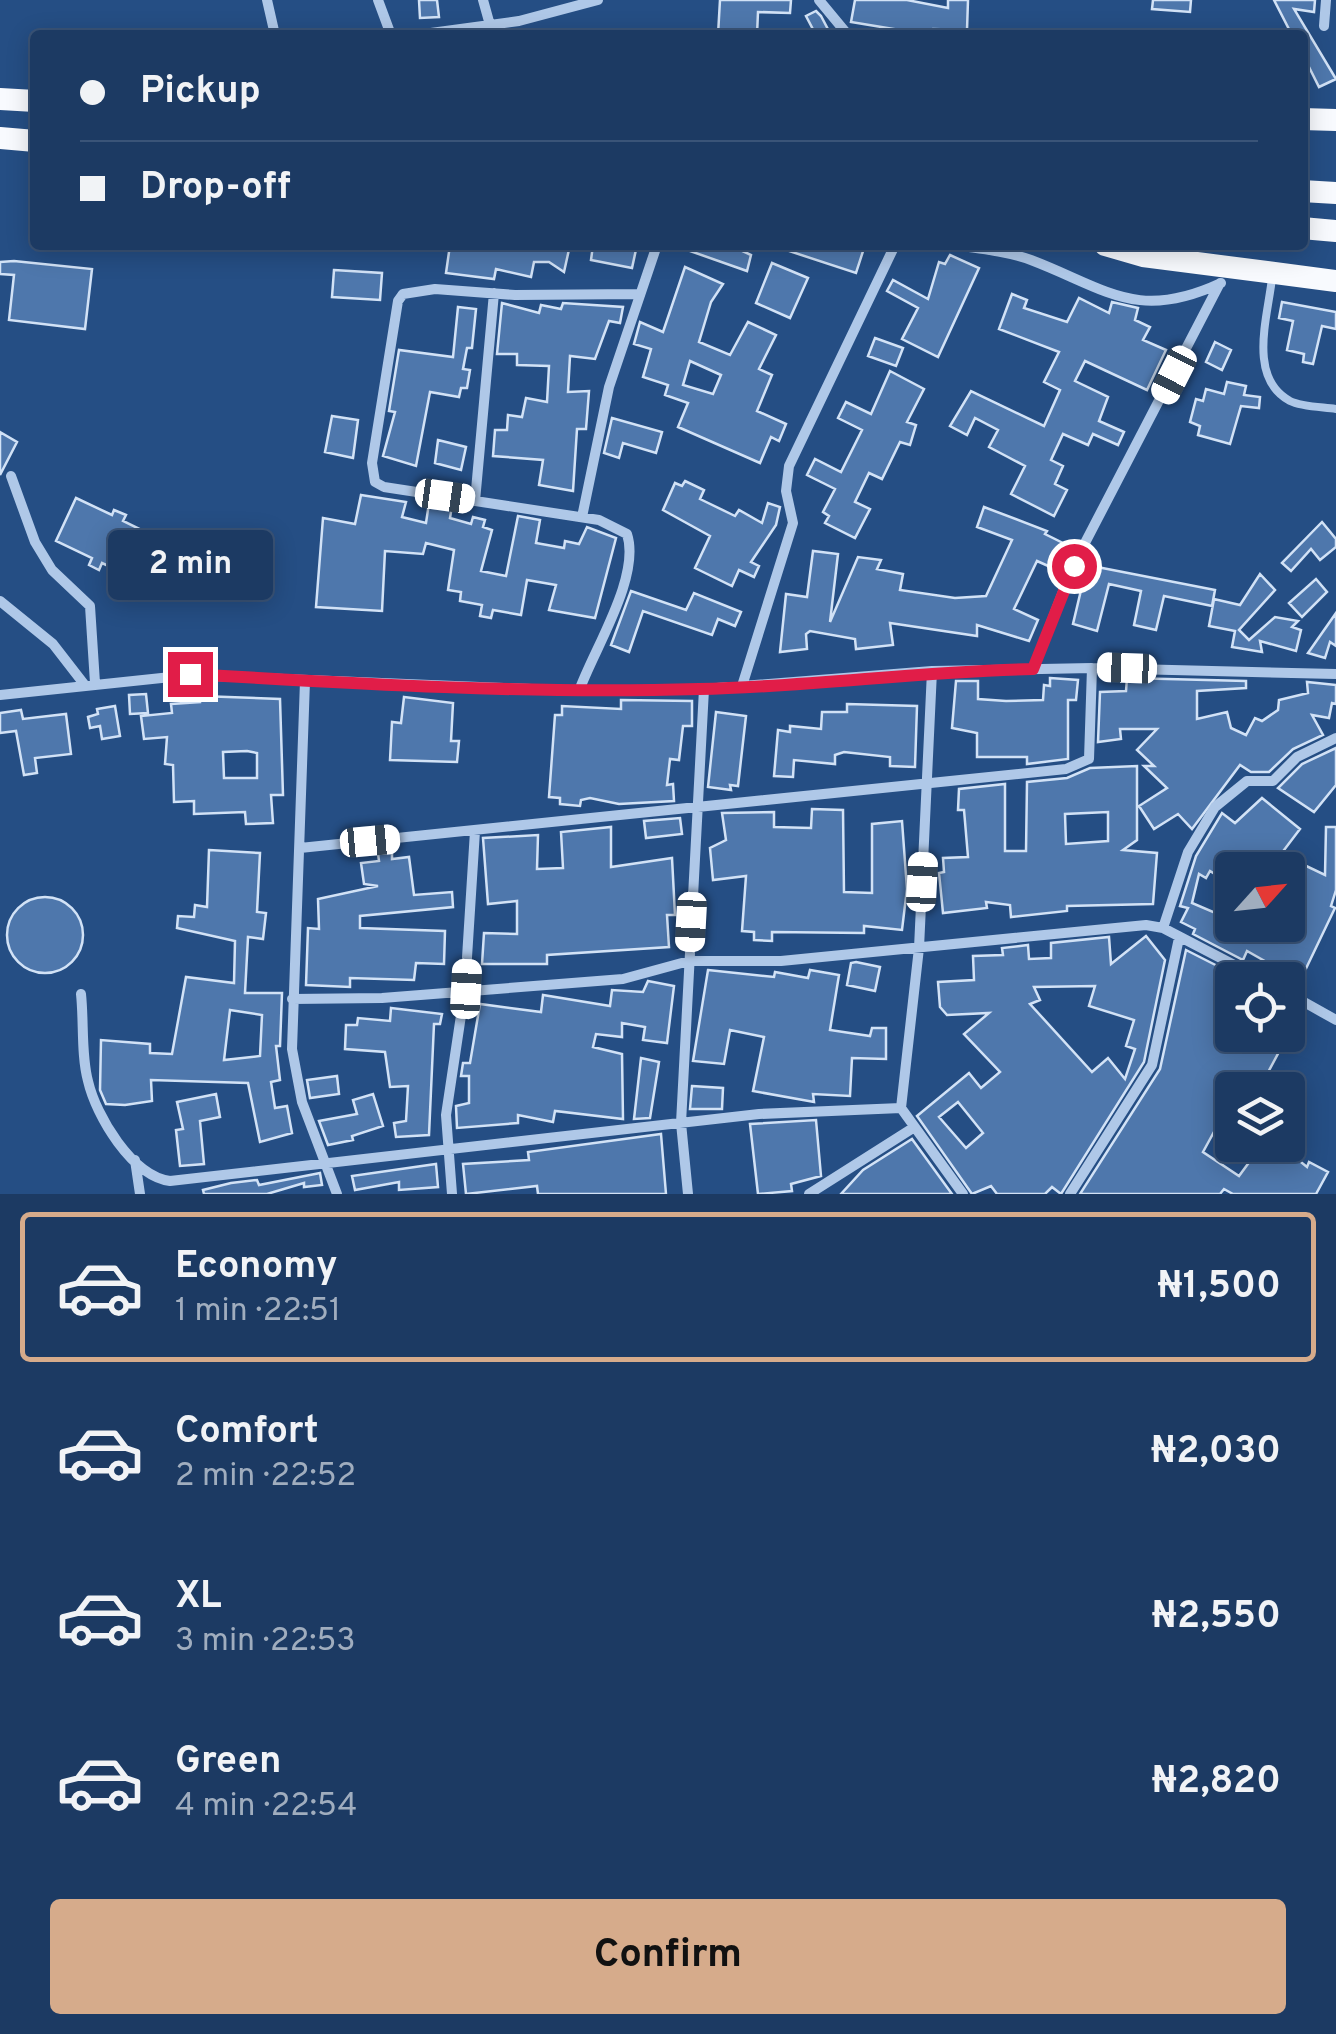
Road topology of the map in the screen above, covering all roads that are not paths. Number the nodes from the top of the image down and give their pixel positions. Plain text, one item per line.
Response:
1 (266, 0) edge
2 (378, 0) edge
3 (482, 0) edge
4 (598, 0) edge
5 (818, 0) edge
6 (1326, 0) edge
7 (490, 25) junction
8 (1324, 26) dead end
9 (275, 30) edge
10 (389, 30) edge
11 (453, 30) edge
12 (844, 30) edge
13 (0, 98) edge
14 (30, 101) edge
15 (1308, 119) edge
16 (1336, 120) edge
17 (0, 138) edge
18 (30, 140) edge
19 (1308, 191) edge
20 (1336, 193) edge
21 (1308, 229) edge
22 (1336, 231) edge
23 (655, 250) edge
24 (893, 250) edge
25 (980, 250) edge
26 (1122, 250) edge
27 (1261, 271) junction
28 (1336, 281) edge
29 (1220, 283) junction
30 (494, 294) junction
31 (638, 294) junction
32 (1336, 409) edge
33 (11, 476) dead end
34 (475, 501) junction
35 (582, 517) junction
36 (0, 601) edge
37 (1092, 668) junction
38 (1033, 669) junction
39 (932, 671) junction
40 (1336, 674) edge
41 (305, 682) junction
42 (90, 684) junction
43 (742, 686) junction
44 (704, 689) junction
45 (580, 691) junction
46 (0, 695) edge
47 (1336, 738) edge
48 (927, 784) junction
49 (697, 806) junction
50 (474, 831) junction
51 (300, 848) junction
52 (1163, 928) junction
53 (1179, 938) junction
54 (919, 948) junction
55 (689, 961) junction
56 (1227, 962) edge
57 (466, 989) junction
58 (81, 994) dead end
59 (292, 999) junction
60 (1305, 1003) edge
61 (1336, 1020) edge
62 (901, 1108) junction
63 (681, 1123) junction
64 (912, 1128) junction
65 (448, 1150) junction
66 (134, 1159) junction
67 (326, 1164) junction
68 (140, 1194) edge
69 (337, 1194) edge
70 (452, 1194) edge
71 (688, 1194) edge
72 (809, 1194) edge
73 (962, 1194) edge
74 (1070, 1194) edge

1 - 9 street
2 - 10 street
3 - 7 street
4 - 7 street
5 - 12 street
6 - 8 street
7 - 11 street
13 - 14 highway
15 - 16 highway
17 - 18 highway
19 - 20 highway
21 - 22 highway
23 - 31 street
24 - 43 street
25 - 29 street
26 - 27 highway
27 - 28 highway
27 - 29 street
27 - 32 lane
29 - 38 street
30 - 31 street
30 - 34 street
30 - 34 street
31 - 35 street
33 - 42 street
34 - 35 street
35 - 45 street
36 - 42 street
37 - 38 street
37 - 40 street
37 - 48 street
38 - 39 street
39 - 43 street
39 - 48 street
41 - 42 street
41 - 45 street
41 - 51 street
42 - 46 street
43 - 44 street
44 - 45 street
44 - 49 street
47 - 52 street
48 - 49 street
48 - 54 street
49 - 50 street
49 - 55 street
50 - 51 street
50 - 57 street
51 - 59 street
52 - 53 street
52 - 54 street
53 - 56 street
53 - 74 street
54 - 55 street
54 - 62 street
55 - 57 street
55 - 63 street
57 - 59 street
57 - 65 street
58 - 66 street
59 - 67 street
60 - 61 street
62 - 63 street
62 - 64 street
63 - 65 street
63 - 71 street
64 - 72 street
64 - 73 street
65 - 67 street
65 - 70 street
66 - 67 street
66 - 68 street
67 - 69 street

